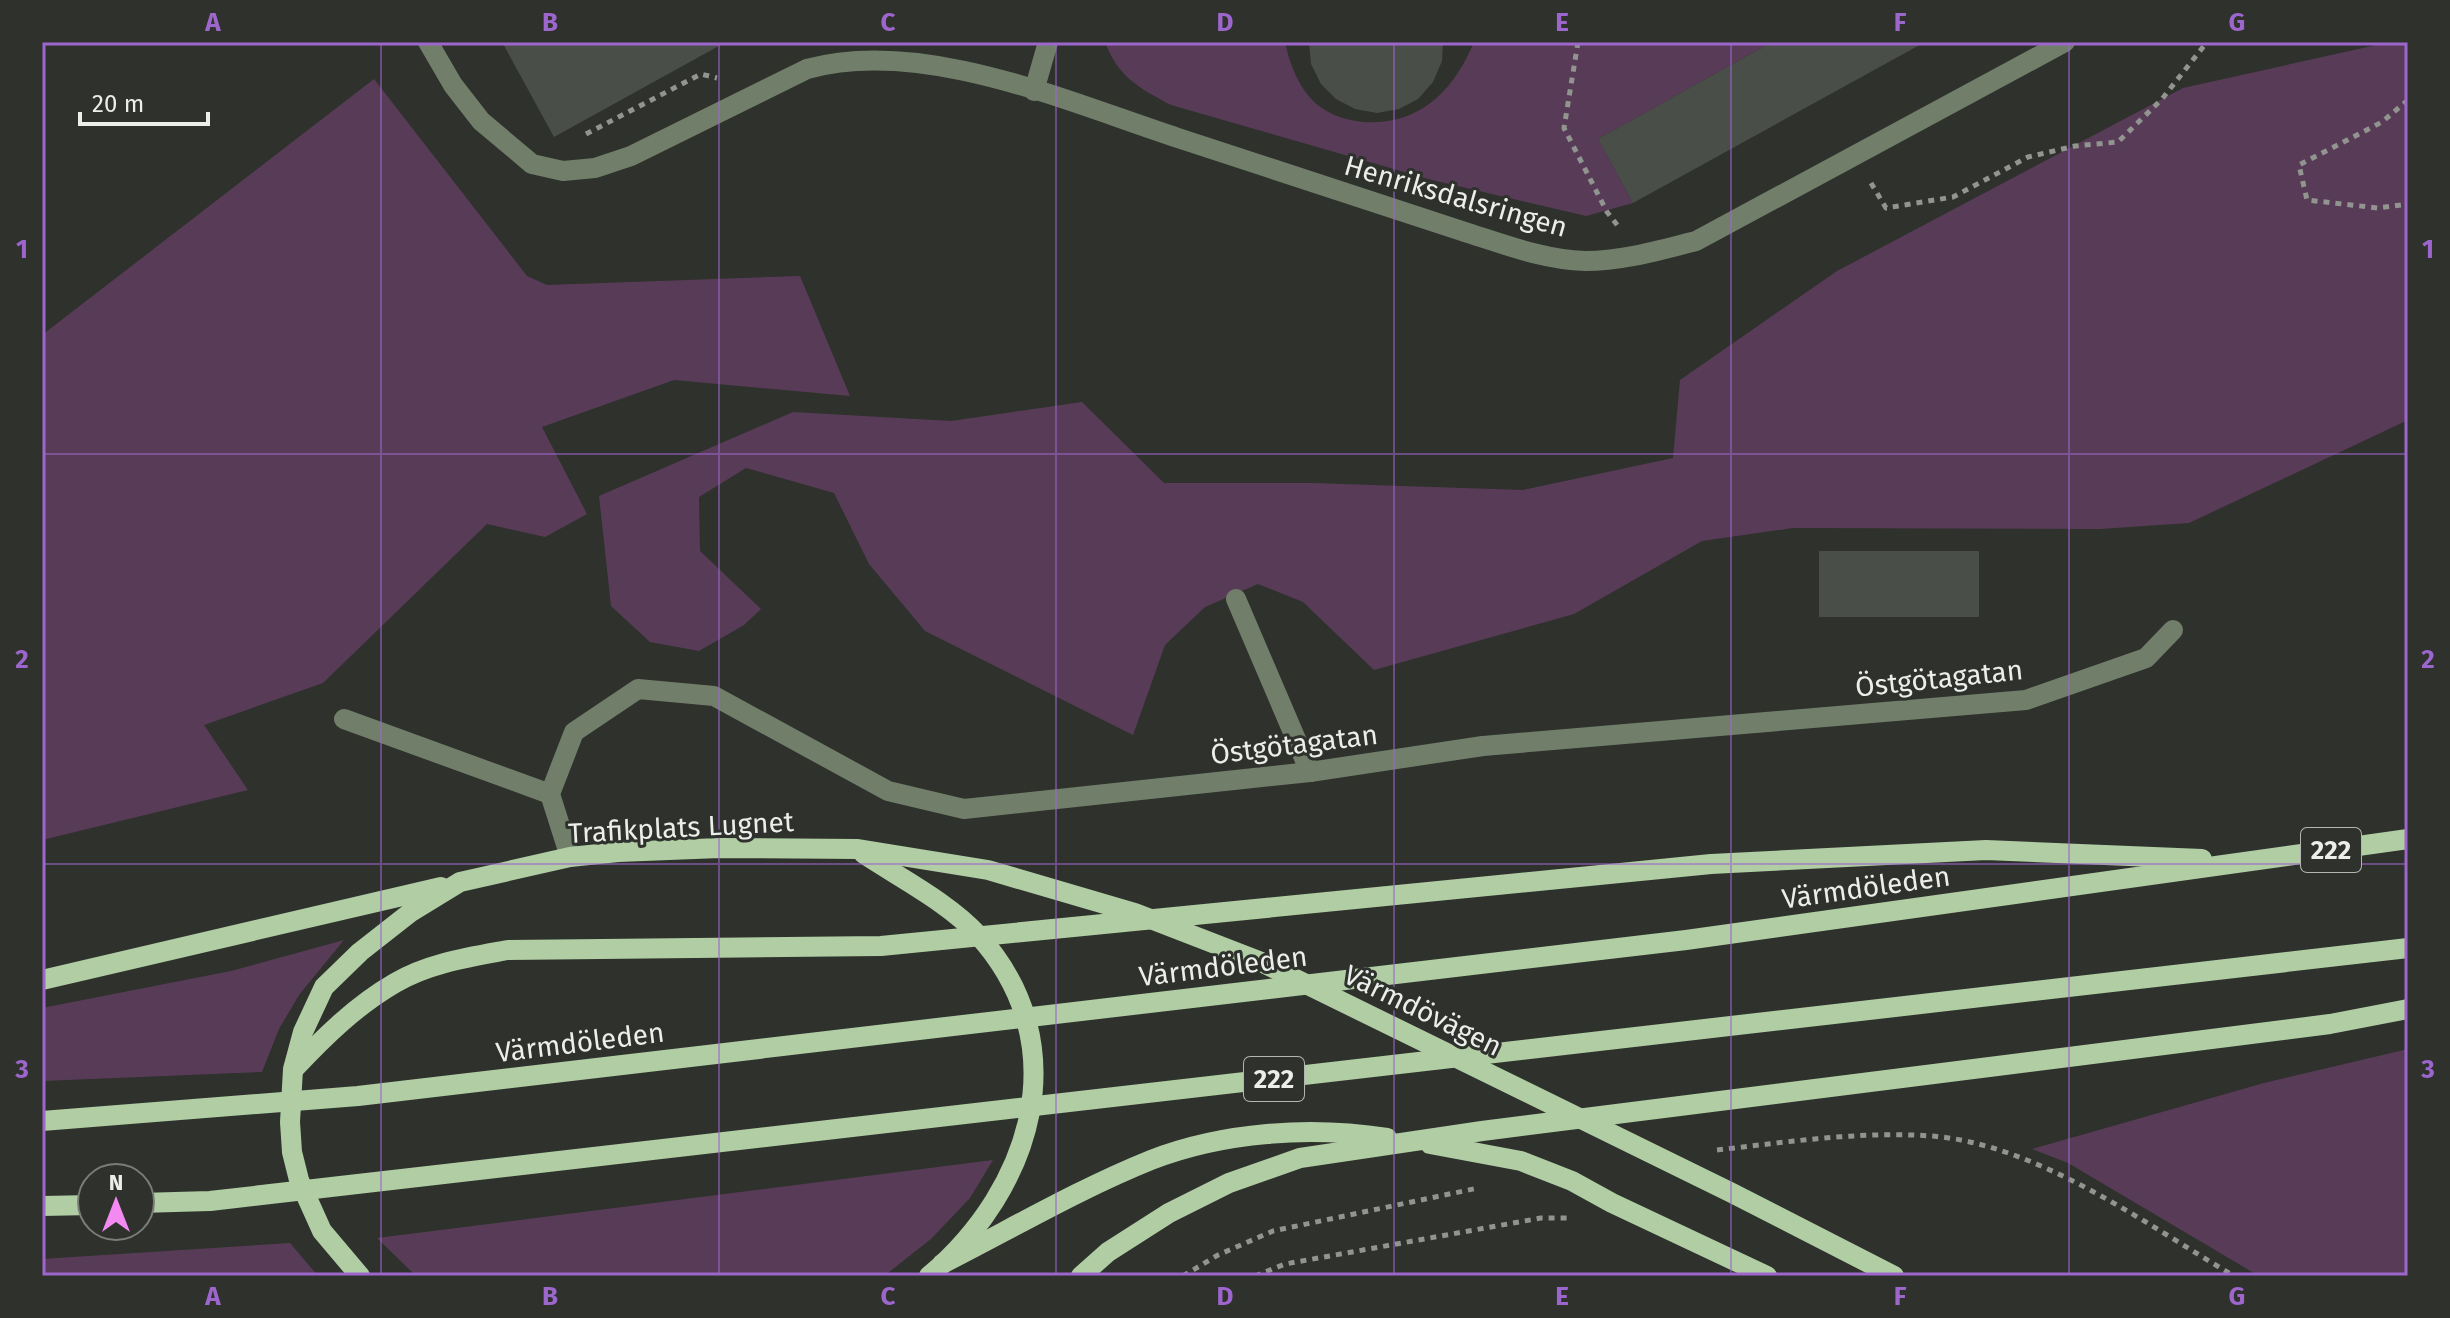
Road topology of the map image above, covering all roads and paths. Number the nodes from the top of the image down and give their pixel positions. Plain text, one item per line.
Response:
1 (428, 42) edge
2 (1048, 42) edge
3 (1578, 42) edge
4 (2065, 42) edge
5 (2207, 42) edge
6 (1034, 91) junction
7 (2408, 100) edge
8 (1854, 155) junction
9 (2408, 204) edge
10 (1620, 229) dead end
11 (1236, 599) dead end
12 (2173, 630) dead end
13 (344, 719) dead end
14 (1310, 772) junction
15 (550, 794) junction
16 (2408, 839) edge
17 (858, 849) junction
18 (570, 857) junction
19 (2253, 862) junction
20 (460, 882) junction
21 (2408, 948) edge
22 (42, 980) edge
23 (2408, 1009) edge
24 (293, 1069) junction
25 (42, 1121) edge
26 (156, 1202) edge
27 (76, 1205) edge
28 (42, 1206) edge
29 (1574, 1220) dead end
30 (936, 1270) edge
31 (360, 1276) edge
32 (1081, 1276) edge
33 (1255, 1276) edge
34 (1767, 1276) edge
35 (1894, 1276) edge

1 - 6 street, Henriksdalsringen
2 - 6 street
3 - 10 path
4 - 8 street, Henriksdalsringen
5 - 8 path
6 - 8 street, Henriksdalsringen
7 - 9 path
11 - 14 street
12 - 14 street, Östgötagatan
13 - 15 street
14 - 15 street, Östgötagatan
15 - 18 street
16 - 19 main road, Värmdöleden / 222
17 - 18 main road, Trafikplats Lugnet
17 - 30 main road
17 - 35 main road, Värmdövägen
18 - 20 main road, Trafikplats Lugnet
19 - 24 main road
19 - 25 main road, Värmdöleden / 222
20 - 22 main road
20 - 24 main road, Trafikplats Lugnet
21 - 26 main road, 222
23 - 32 main road
24 - 31 main road, Trafikplats Lugnet
27 - 28 main road
29 - 33 path
30 - 34 main road

